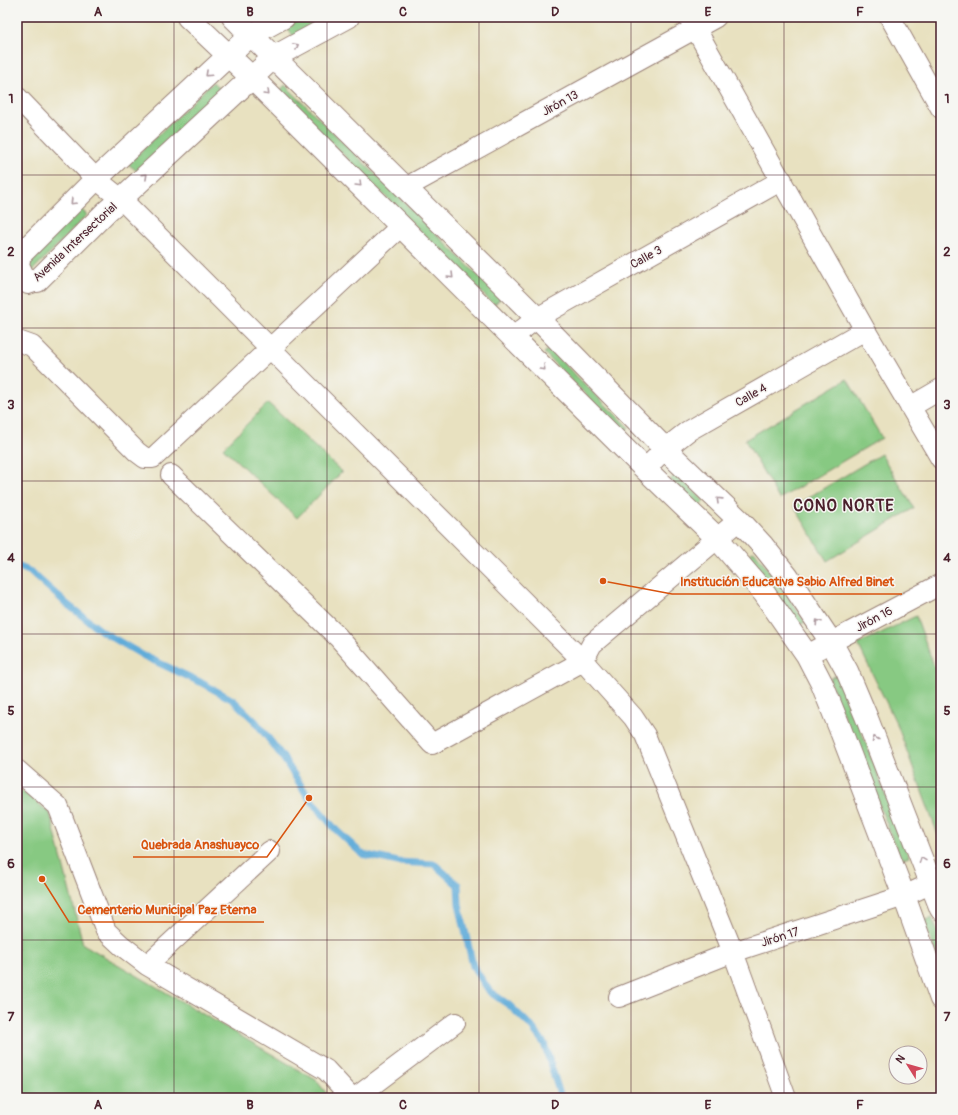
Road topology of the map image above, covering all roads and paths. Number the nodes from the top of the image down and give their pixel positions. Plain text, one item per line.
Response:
1 (188, 17) edge
2 (233, 17) edge
3 (284, 17) edge
4 (348, 17) edge
5 (716, 17) edge
6 (890, 17) edge
7 (693, 23) edge
8 (251, 35) junction
9 (228, 56) junction
10 (274, 57) junction
11 (252, 78) junction
12 (17, 98) edge
13 (941, 108) edge
14 (96, 179) junction
15 (782, 180) junction
16 (405, 188) junction
17 (121, 199) junction
18 (401, 226) junction
19 (21, 254) joint
20 (37, 281) joint
21 (537, 318) junction
22 (865, 330) junction
23 (513, 337) junction
24 (17, 342) edge
25 (270, 348) junction
26 (941, 389) edge
27 (910, 407) junction
28 (665, 449) junction
29 (941, 460) edge
30 (645, 469) junction
31 (171, 475) dead end
32 (739, 520) junction
33 (717, 538) junction
34 (941, 584) edge
35 (831, 642) junction
36 (807, 655) junction
37 (583, 662) junction
38 (17, 770) edge
39 (270, 851) dead end
40 (936, 881) edge
41 (904, 896) junction
42 (941, 909) edge
43 (733, 952) junction
44 (148, 965) junction
45 (619, 997) dead end
46 (941, 999) edge
47 (455, 1023) dead end
48 (354, 1098) edge
49 (786, 1098) edge

1 - 9 street
2 - 8 street
3 - 8 street, Avenida Intersectorial
10 -> 4 street, Avenida Intersectorial
5 - 7 street, Jirón 13
6 - 13 street
7 - 15 street
7 - 16 street, Jirón 13
8 - 9 street, Avenida Intersectorial
8 - 10 street
9 - 11 street
9 -> 14 street, Avenida Intersectorial
10 - 11 street, Avenida Intersectorial
10 - 16 street
17 -> 11 street, Avenida Intersectorial
11 -> 18 street
12 - 14 street
14 - 17 street
14 -> 19 street, Avenida Intersectorial
15 - 21 street, Calle 3
15 - 22 street
16 - 21 street
17 - 20 street, Avenida Intersectorial
17 - 25 street
18 -> 23 street
18 - 25 street
19 - 20 street, Avenida Intersectorial
21 - 23 street, Calle 3
21 - 28 street
22 - 27 street
22 - 28 street, Calle 4
23 -> 30 street
24 - 25 street
25 - 37 street
26 - 27 street
27 - 29 street
28 - 30 street, Calle 4
32 -> 28 street
30 - 33 street
31 - 37 street
32 - 33 street
35 -> 32 street
33 - 36 street
33 - 37 street
34 - 35 street, Jirón 16
35 - 36 street, Jirón 16
40 -> 35 street
36 - 41 street
37 - 43 street
38 - 44 street
39 - 44 street
40 - 41 street, Jirón 17
40 - 42 street
41 - 43 street, Jirón 17
41 - 46 street
43 - 45 street, Jirón 17
43 - 49 street
44 - 48 street
47 - 48 street

